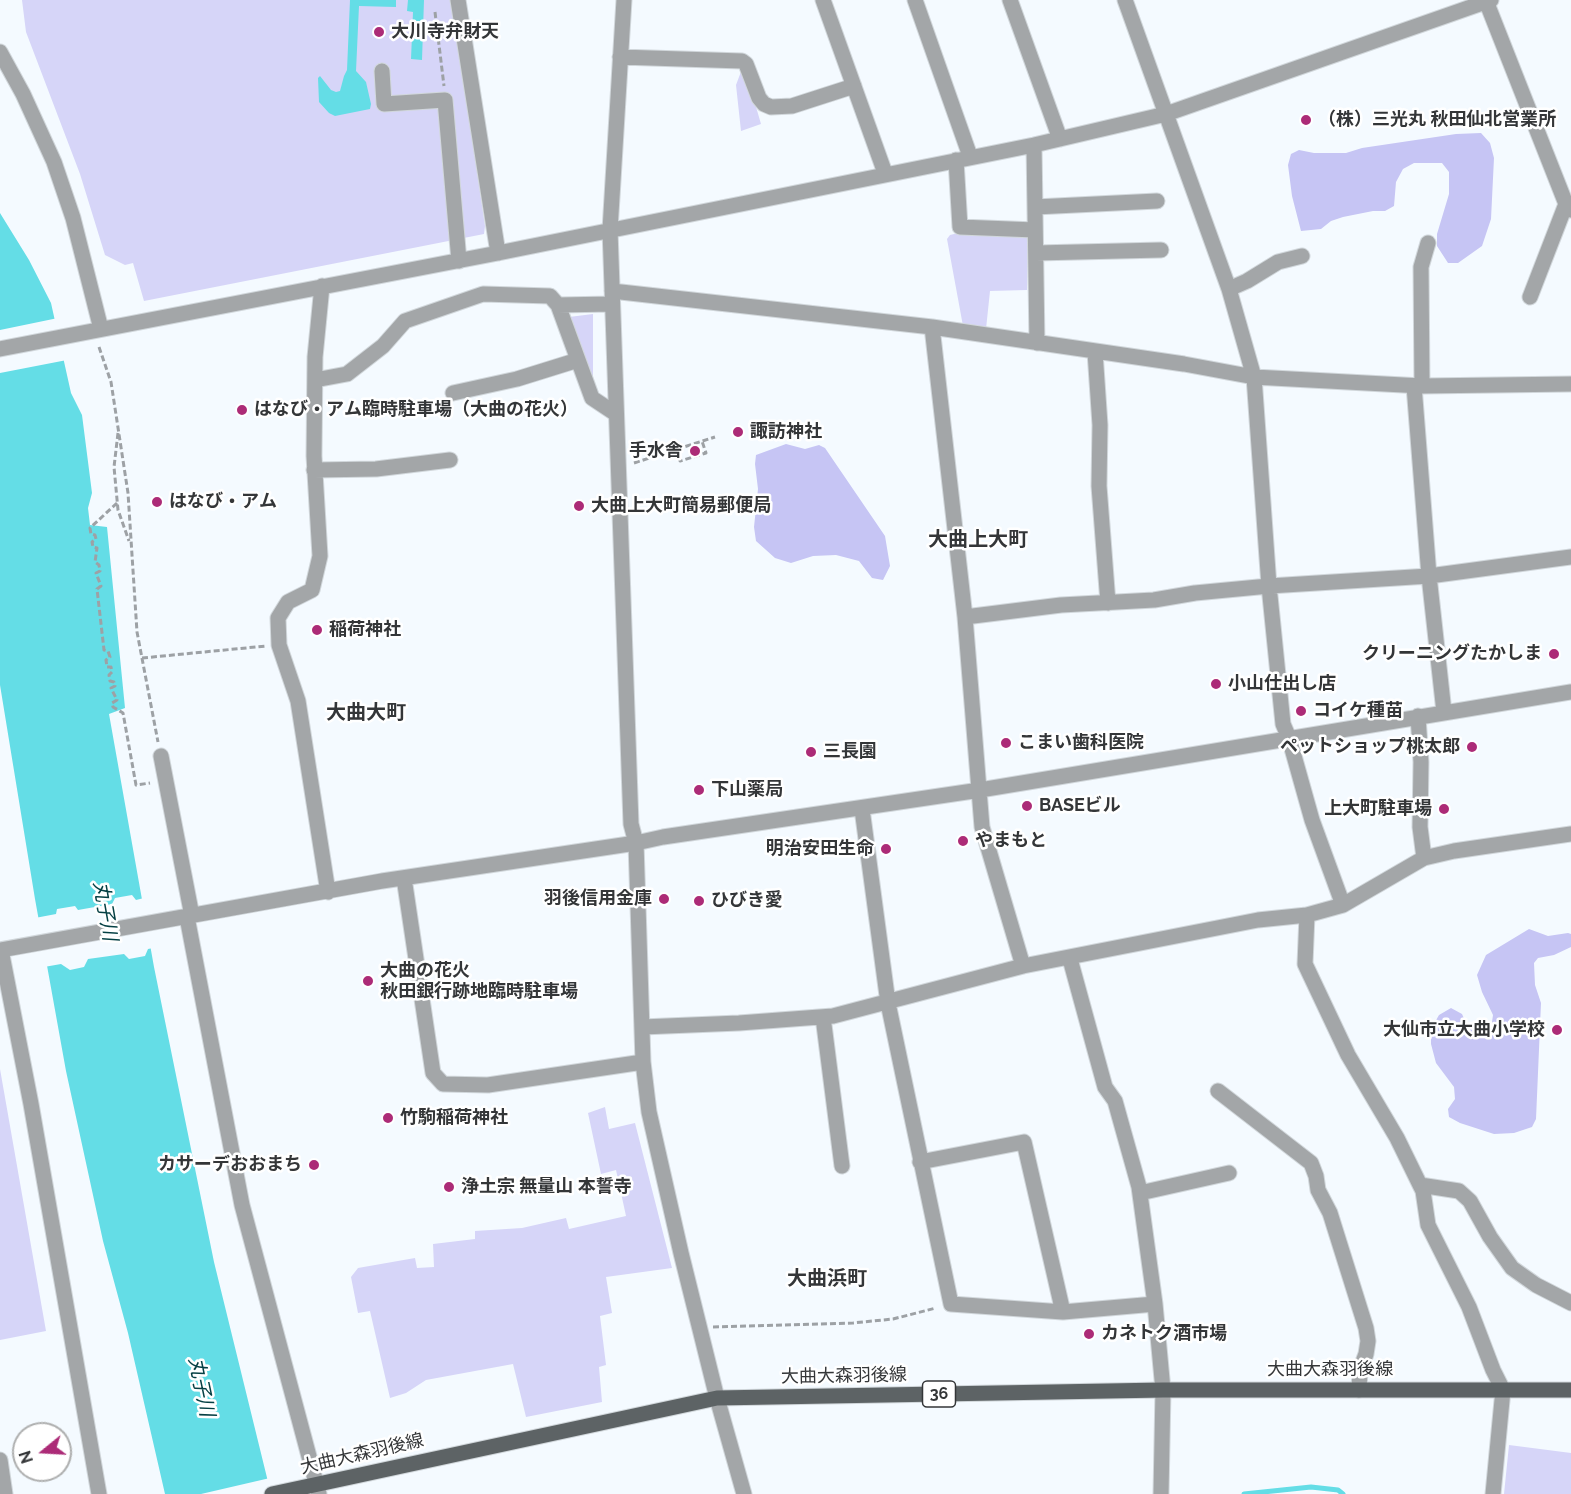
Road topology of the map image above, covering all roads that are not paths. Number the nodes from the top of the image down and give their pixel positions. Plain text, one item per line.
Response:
1 (458, 0) edge
2 (624, 0) edge
3 (823, 0) edge
4 (915, 0) edge
5 (1010, 0) edge
6 (1125, 0) edge
7 (1489, 1) edge
8 (0, 52) edge
9 (620, 57) junction
10 (382, 71) dead end
11 (854, 86) junction
12 (1166, 114) junction
13 (1060, 139) junction
14 (1034, 145) junction
15 (963, 158) junction
16 (885, 173) junction
17 (1157, 201) dead end
18 (1035, 207) junction
19 (1568, 207) edge
20 (610, 230) junction
21 (1035, 230) junction
22 (1428, 243) dead end
23 (1161, 250) dead end
24 (498, 253) junction
25 (1036, 253) junction
26 (1302, 256) dead end
27 (459, 261) junction
28 (322, 286) junction
29 (1228, 289) junction
30 (1530, 297) dead end
31 (612, 298) junction
32 (558, 305) junction
33 (932, 327) junction
34 (97, 330) junction
35 (1037, 343) junction
36 (0, 349) edge
37 (1095, 352) junction
38 (578, 360) junction
39 (1254, 377) junction
40 (315, 380) junction
41 (1571, 384) edge
42 (1418, 386) junction
43 (453, 393) dead end
44 (616, 414) junction
45 (450, 460) dead end
46 (314, 470) junction
47 (1571, 557) edge
48 (1429, 576) junction
49 (1269, 586) junction
50 (1108, 603) junction
51 (965, 617) junction
52 (1571, 692) edge
53 (1444, 712) junction
54 (1418, 717) junction
55 (1289, 738) junction
56 (161, 756) road end
57 (980, 790) junction
58 (862, 809) junction
59 (1571, 834) edge
60 (636, 843) junction
61 (1424, 858) junction
62 (404, 878) junction
63 (328, 892) junction
64 (1343, 905) junction
65 (1307, 915) junction
66 (189, 917) junction
67 (4, 949) edge
68 (1070, 958) junction
69 (1023, 966) junction
70 (888, 1003) junction
71 (823, 1017) junction
72 (642, 1027) junction
73 (643, 1062) junction
74 (1218, 1091) dead end
75 (920, 1162) junction
76 (842, 1166) dead end
77 (1229, 1173) dead end
78 (1420, 1185) junction
79 (1140, 1193) junction
80 (1571, 1303) edge
81 (1155, 1305) junction
82 (1063, 1312) junction
83 (1163, 1390) junction
84 (1359, 1390) junction
85 (1503, 1390) junction
86 (1571, 1390) edge
87 (717, 1398) junction
88 (0, 1460) edge
89 (318, 1489) edge
90 (1161, 1492) edge
91 (5, 1494) edge
92 (99, 1494) edge
93 (272, 1494) edge
94 (744, 1494) edge
95 (1493, 1494) edge

1 - 24 street
2 - 9 street
3 - 11 street
4 - 15 street
5 - 13 street
6 - 12 street
7 - 12 street
7 - 19 street
8 - 34 street
9 - 11 street
9 - 20 street
10 - 27 street
11 - 16 street
12 - 13 street
12 - 29 street
13 - 14 street
14 - 15 street
14 - 18 street
15 - 16 street
15 - 21 street
16 - 20 street
17 - 18 street
18 - 21 street
19 - 30 street
20 - 24 street
20 - 31 street
21 - 25 street
22 - 42 street
23 - 25 street
24 - 27 street
25 - 35 street
26 - 29 street
27 - 28 street
28 - 34 street
28 - 40 street
29 - 39 street
31 - 32 street
31 - 33 street
31 - 44 street
32 - 38 street
32 - 40 street
33 - 35 street
33 - 51 street
34 - 36 street
35 - 37 street
37 - 39 street
37 - 50 street
38 - 43 street
38 - 44 street
39 - 42 street
39 - 49 street
40 - 46 street
41 - 42 street
42 - 48 street
44 - 60 street
45 - 46 street
46 - 63 street
47 - 48 street
48 - 49 street
48 - 53 street
49 - 50 street
49 - 55 street
50 - 51 street
51 - 57 street
52 - 53 street
53 - 54 street
54 - 55 street
54 - 61 street
55 - 57 street
55 - 64 street
56 - 66 street
57 - 58 street
57 - 69 street
58 - 60 street
58 - 70 street
59 - 61 street
60 - 62 street
60 - 72 street
61 - 64 street
62 - 63 street
62 - 73 street
63 - 66 street
64 - 65 street
65 - 68 street
65 - 78 street
66 - 67 street
66 - 89 street
67 - 92 street
68 - 69 street
68 - 79 street
69 - 70 street
70 - 71 street
70 - 75 street
71 - 72 street
71 - 76 street
72 - 73 street
73 - 87 street
74 - 84 street
75 - 82 street
75 - 82 street
77 - 79 street
78 - 80 street
78 - 85 street
79 - 81 street
81 - 82 street
81 - 83 street
83 - 84 main road, 大曲大森羽後線 / 36
83 - 87 main road, 大曲大森羽後線 / 36
83 - 90 street
84 - 85 main road, 大曲大森羽後線 / 36
85 - 86 main road, 大曲大森羽後線 / 36
85 - 95 street
87 - 89 main road, 大曲大森羽後線 / 36
87 - 94 street
88 - 91 street
89 - 93 main road, 大曲大森羽後線 / 36

